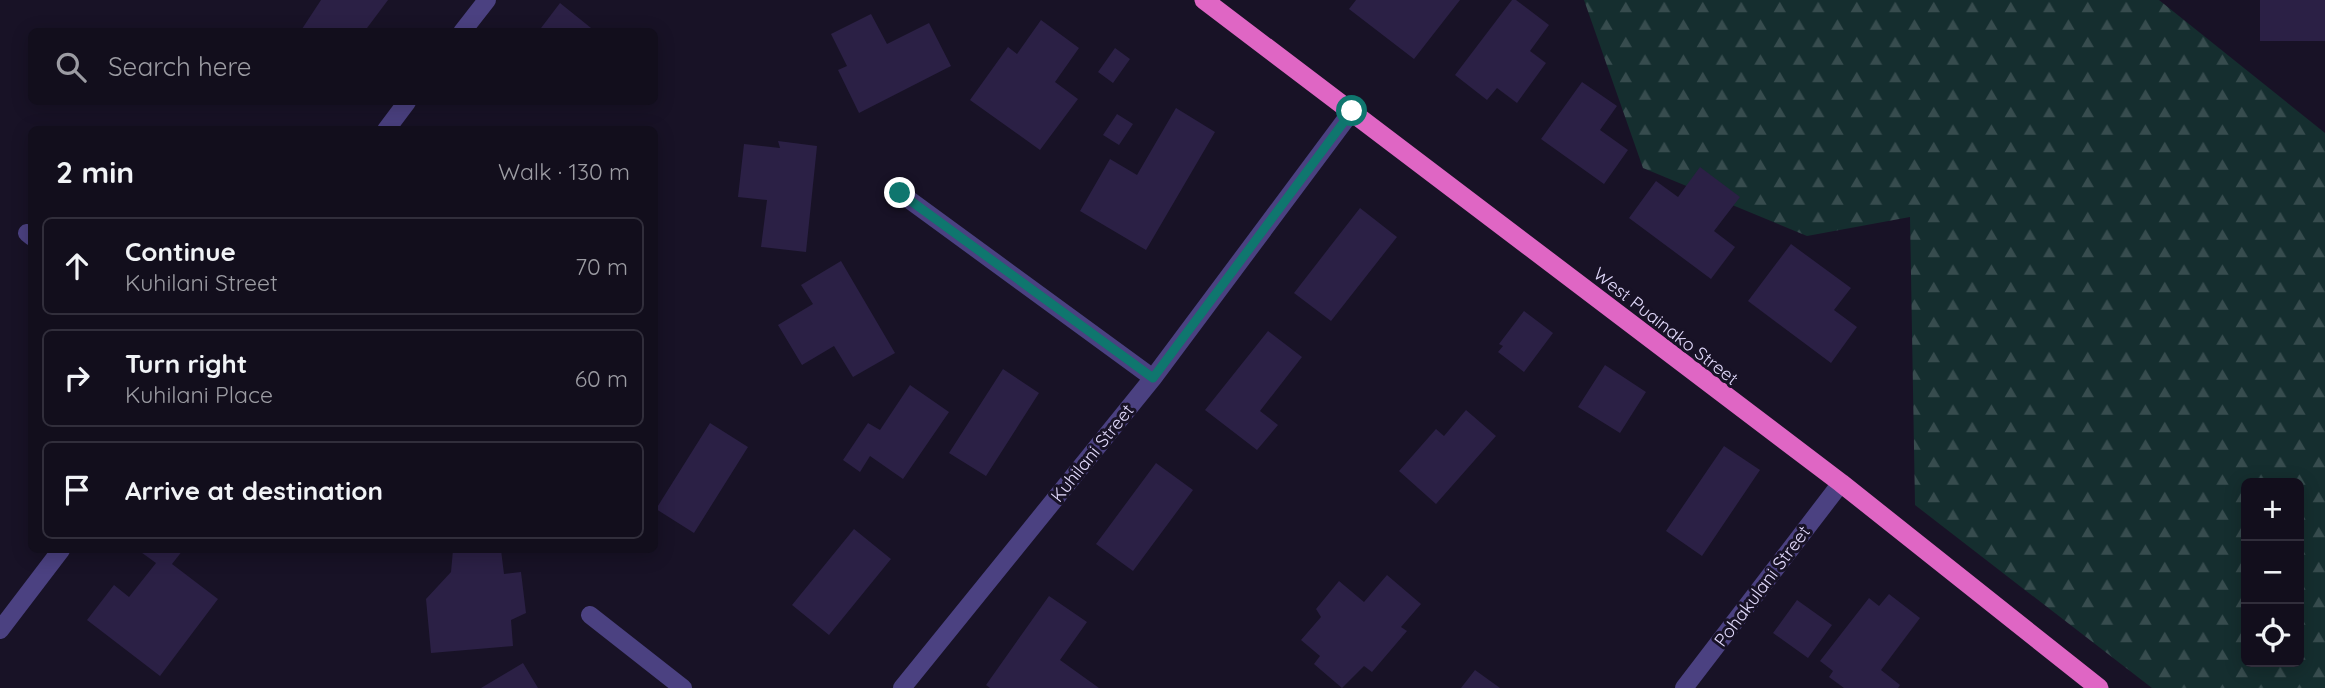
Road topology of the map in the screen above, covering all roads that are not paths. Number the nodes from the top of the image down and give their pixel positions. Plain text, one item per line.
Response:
1 (487, 0) edge
2 (1204, 0) edge
3 (465, 28) edge
4 (406, 105) edge
5 (1352, 111) junction
6 (389, 126) edge
7 (900, 193) dead end
8 (1153, 378) junction
9 (1841, 483) junction
10 (59, 553) edge
11 (590, 615) dead end
12 (0, 630) edge
13 (683, 688) edge
14 (902, 688) edge
15 (1684, 688) edge
16 (2099, 688) edge

1 - 3 street
2 - 5 highway, West Puainako Street
4 - 6 street
5 - 8 street, Kuhilani Street
5 - 9 highway, West Puainako Street
7 - 8 street
8 - 14 street, Kuhilani Street
9 - 15 street, Pohakulani Street
9 - 16 highway, West Puainako Street
10 - 12 street
11 - 13 street

